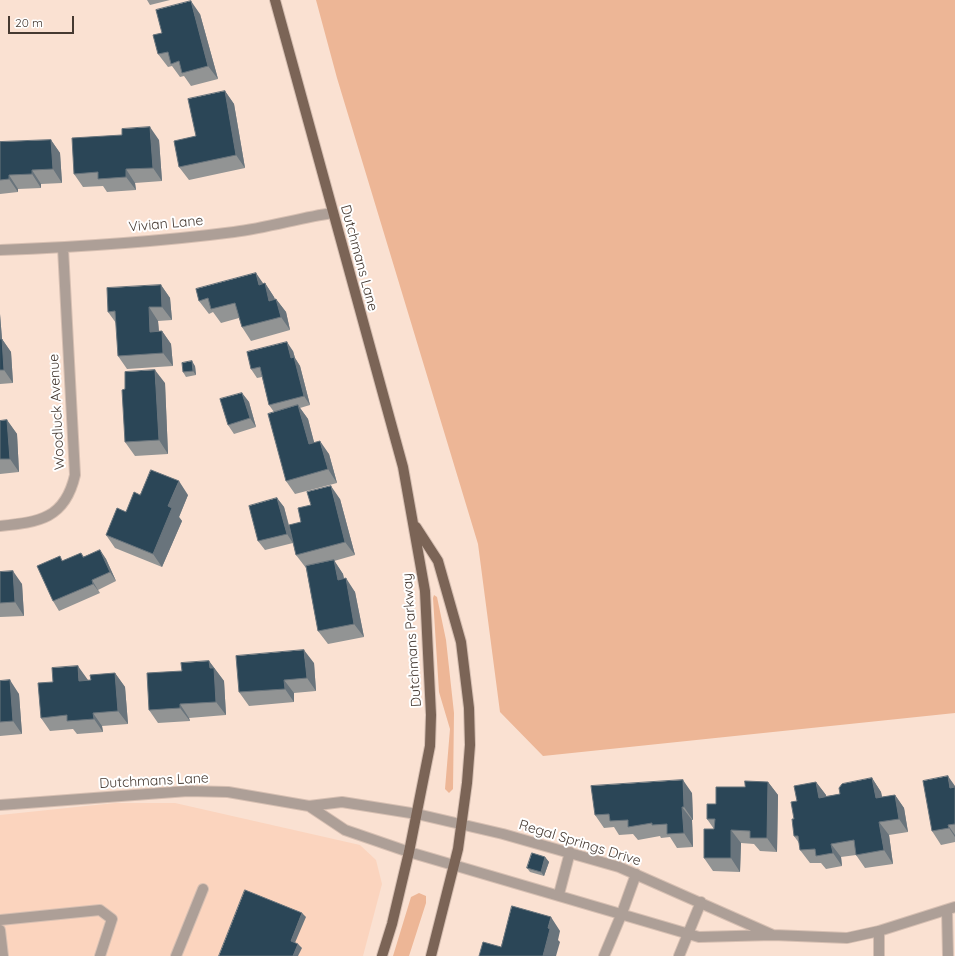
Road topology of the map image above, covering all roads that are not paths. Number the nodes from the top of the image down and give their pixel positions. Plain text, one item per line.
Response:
1 (275, 0) edge
2 (332, 213) junction
3 (63, 248) junction
4 (0, 250) edge
5 (413, 524) junction
6 (0, 526) edge
7 (0, 805) edge
8 (309, 806) junction
9 (417, 814) junction
10 (461, 824) junction
11 (409, 852) junction
12 (570, 852) junction
13 (454, 866) junction
14 (636, 874) junction
15 (203, 889) dead end
16 (559, 894) junction
17 (701, 902) junction
18 (951, 908) edge
19 (622, 913) junction
20 (0, 920) edge
21 (0, 930) edge
22 (879, 931) junction
23 (688, 934) junction
24 (773, 935) junction
25 (3, 956) edge
26 (100, 956) edge
27 (176, 956) edge
28 (382, 956) edge
29 (431, 956) edge
30 (604, 956) edge
31 (679, 956) edge
32 (879, 956) edge
33 (948, 956) edge

1 - 2 main road, Dutchmans Lane
2 - 3 street, Vivian Lane
2 - 5 main road, Dutchmans Lane
3 - 4 street, Vivian Lane
3 - 6 street, Woodluck Avenue
5 - 9 main road, Dutchmans Parkway
5 - 10 main road
7 - 8 street, Dutchmans Lane
8 - 9 street, Dutchmans Lane
8 - 11 street, Dutchmans Lane
9 - 10 street, Regal Springs Drive
9 - 11 main road, Dutchmans Parkway
10 - 12 street, Regal Springs Drive
10 - 13 main road
11 - 13 street, Regal Springs Drive
11 - 28 main road, Dutchmans Parkway
12 - 14 street, Regal Springs Drive
12 - 16 street
13 - 16 street, Regal Springs Drive
13 - 29 main road
14 - 17 street, Regal Springs Drive
14 - 19 street
15 - 27 street
16 - 19 street, Regal Springs Drive
17 - 23 street
17 - 24 street, Regal Springs Drive
18 - 22 street, Regal Springs Drive
18 - 33 street
19 - 23 street, Regal Springs Drive
19 - 30 street
20 - 26 street
21 - 25 street
22 - 24 street, Regal Springs Drive
22 - 32 street
23 - 24 street, Regal Springs Drive
23 - 31 street

